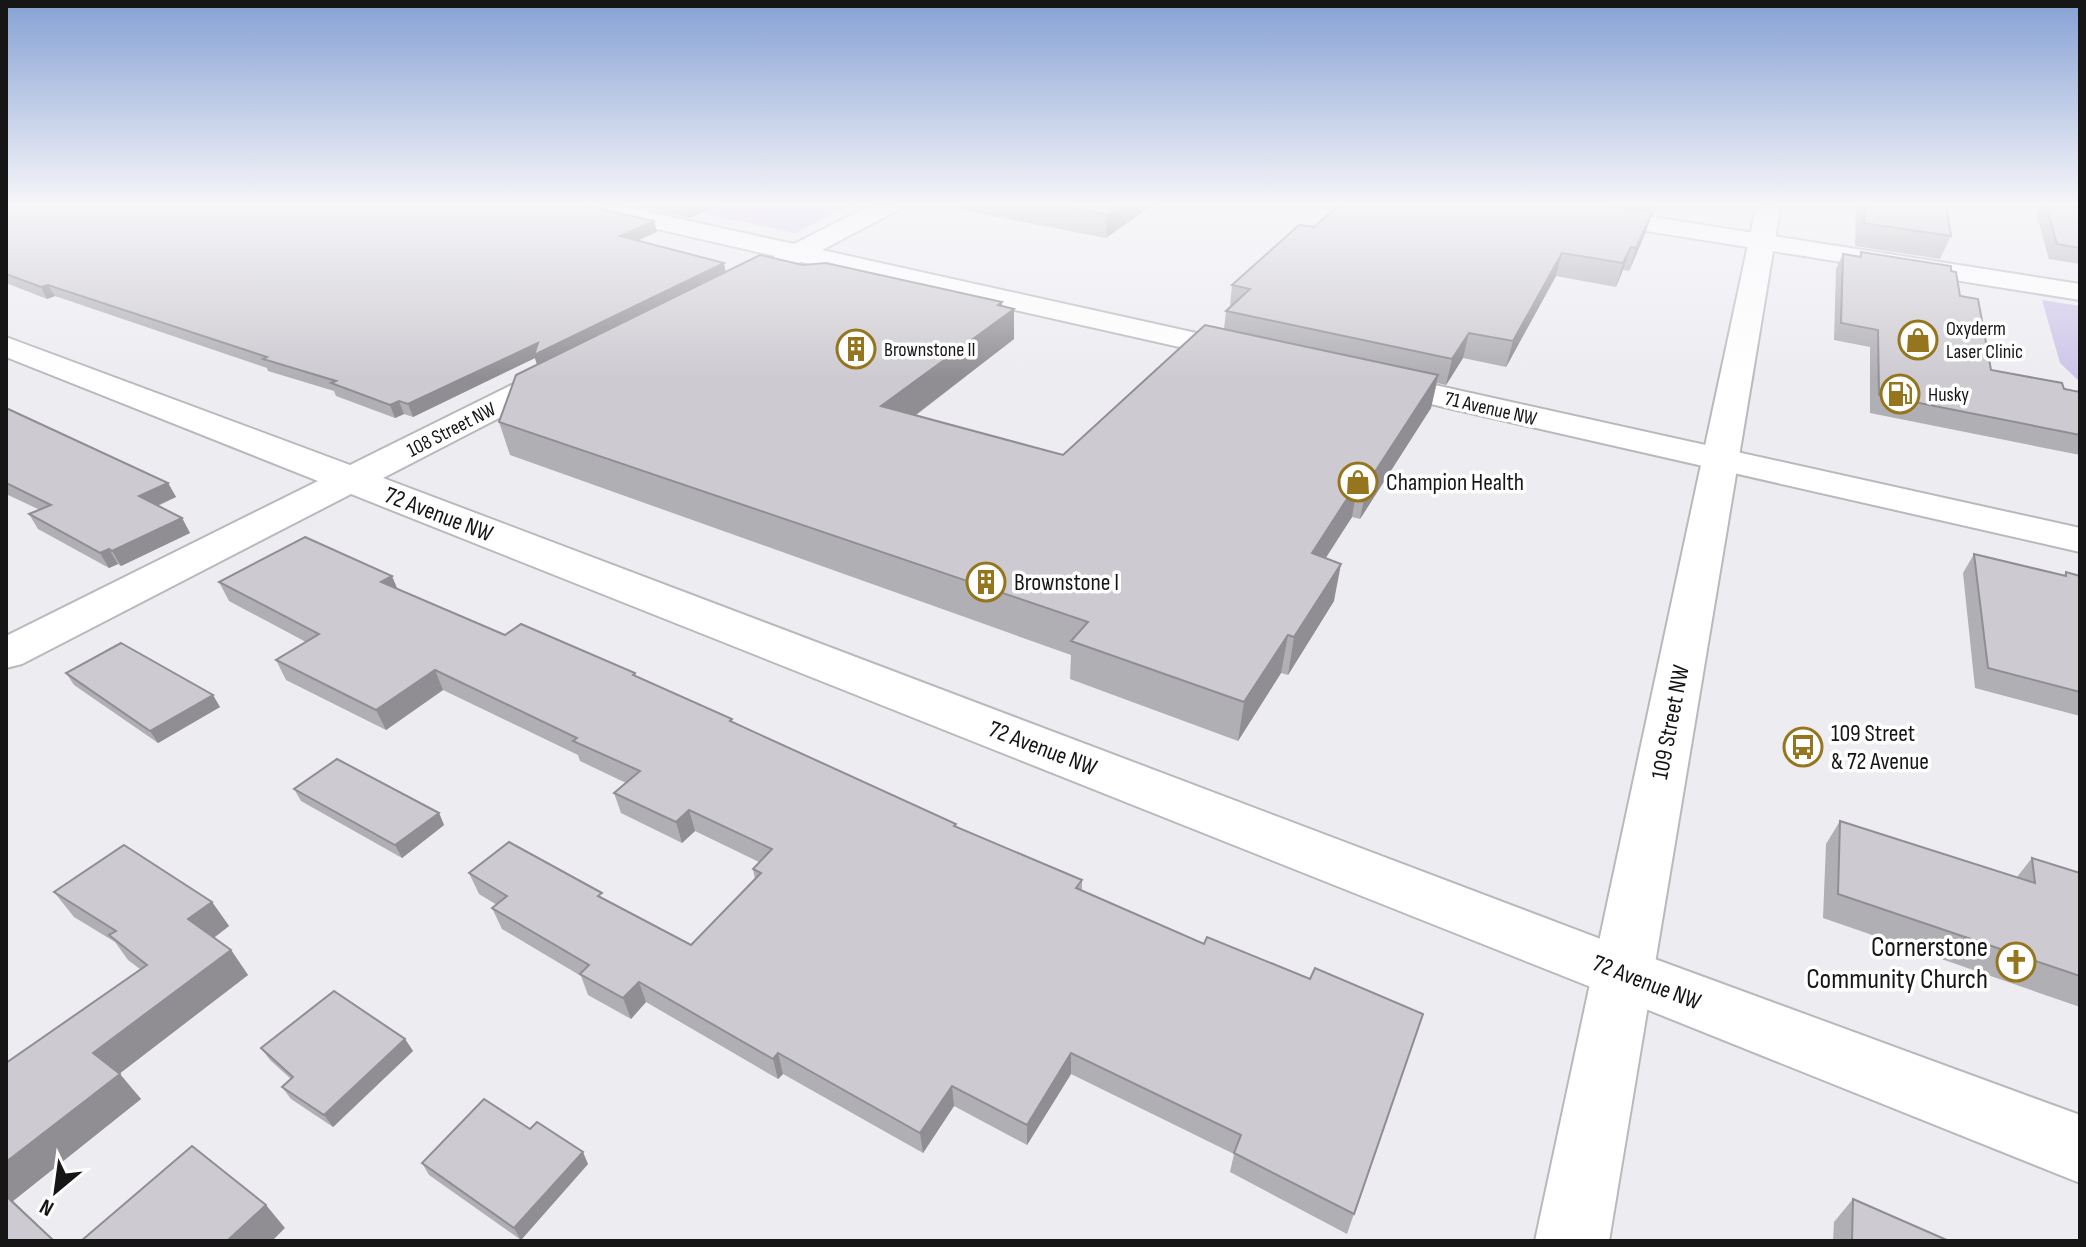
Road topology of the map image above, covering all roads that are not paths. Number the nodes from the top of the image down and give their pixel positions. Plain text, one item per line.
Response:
1 (781, 261) edge
2 (834, 261) edge
3 (1759, 261) edge
4 (1940, 261) edge
5 (747, 279) edge
6 (2080, 292) edge
7 (6, 346) edge
8 (1273, 359) edge
9 (584, 362) edge
10 (1351, 377) edge
11 (1720, 459) junction
12 (350, 480) junction
13 (2080, 540) edge
14 (6, 654) edge
15 (1622, 973) junction
16 (2080, 1149) edge
17 (1572, 1241) edge

1 - 5 street
2 - 8 street
3 - 11 street, 109 Street NW
4 - 6 street
7 - 12 street, 72 Avenue NW
9 - 12 street, 108 Street NW
10 - 11 street, 71 Avenue NW
11 - 13 street, 71 Avenue NW
11 - 15 street, 109 Street NW
12 - 14 street, 108 Street NW
12 - 15 street, 72 Avenue NW
15 - 16 street, 72 Avenue NW
15 - 17 street, 109 Street NW

